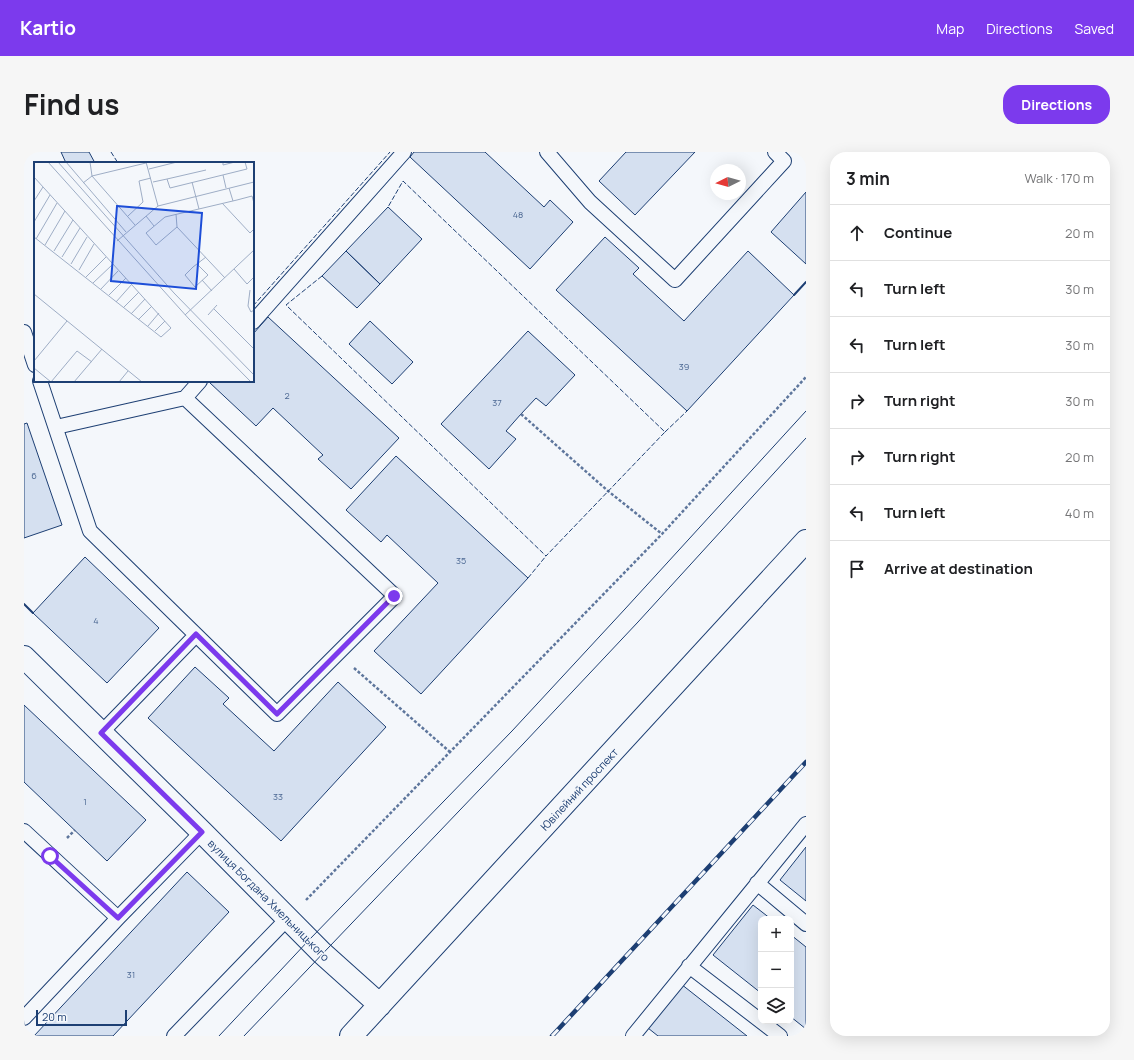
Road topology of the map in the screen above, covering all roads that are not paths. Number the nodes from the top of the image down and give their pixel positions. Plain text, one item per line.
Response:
1 (404, 152) edge
2 (775, 152) edge
3 (555, 155) edge
4 (254, 321) edge
5 (24, 332) edge
6 (34, 362) edge
7 (40, 382) edge
8 (199, 382) edge
9 (185, 398) junction
10 (56, 427) junction
11 (806, 541) edge
12 (196, 634) junction
13 (24, 657) edge
14 (101, 733) junction
15 (806, 824) edge
16 (24, 832) edge
17 (202, 832) junction
18 (757, 883) junction
19 (118, 918) junction
20 (288, 919) junction
21 (806, 924) edge
22 (689, 966) junction
23 (380, 1005) junction
24 (24, 1018) edge
25 (174, 1036) edge
26 (351, 1036) edge
27 (633, 1036) edge
28 (780, 1036) edge

1 - 4 lane
2 - 3 lane
5 - 6 lane
7 - 10 lane
8 - 9 lane
9 - 10 lane
9 - 12 lane
10 - 12 lane
11 - 23 main road, Ювілейний проспект
12 - 14 lane
13 - 14 main road, вулиця Богдана Хмельницького
14 - 17 main road, вулиця Богдана Хмельницького
15 - 18 lane
16 - 19 lane
17 - 19 lane
17 - 20 main road, вулиця Богдана Хмельницького
18 - 21 lane
18 - 22 lane
19 - 24 lane
20 - 23 main road, вулиця Богдана Хмельницького
20 - 25 lane
22 - 27 lane
22 - 28 lane
23 - 26 main road, Ювілейний проспект

